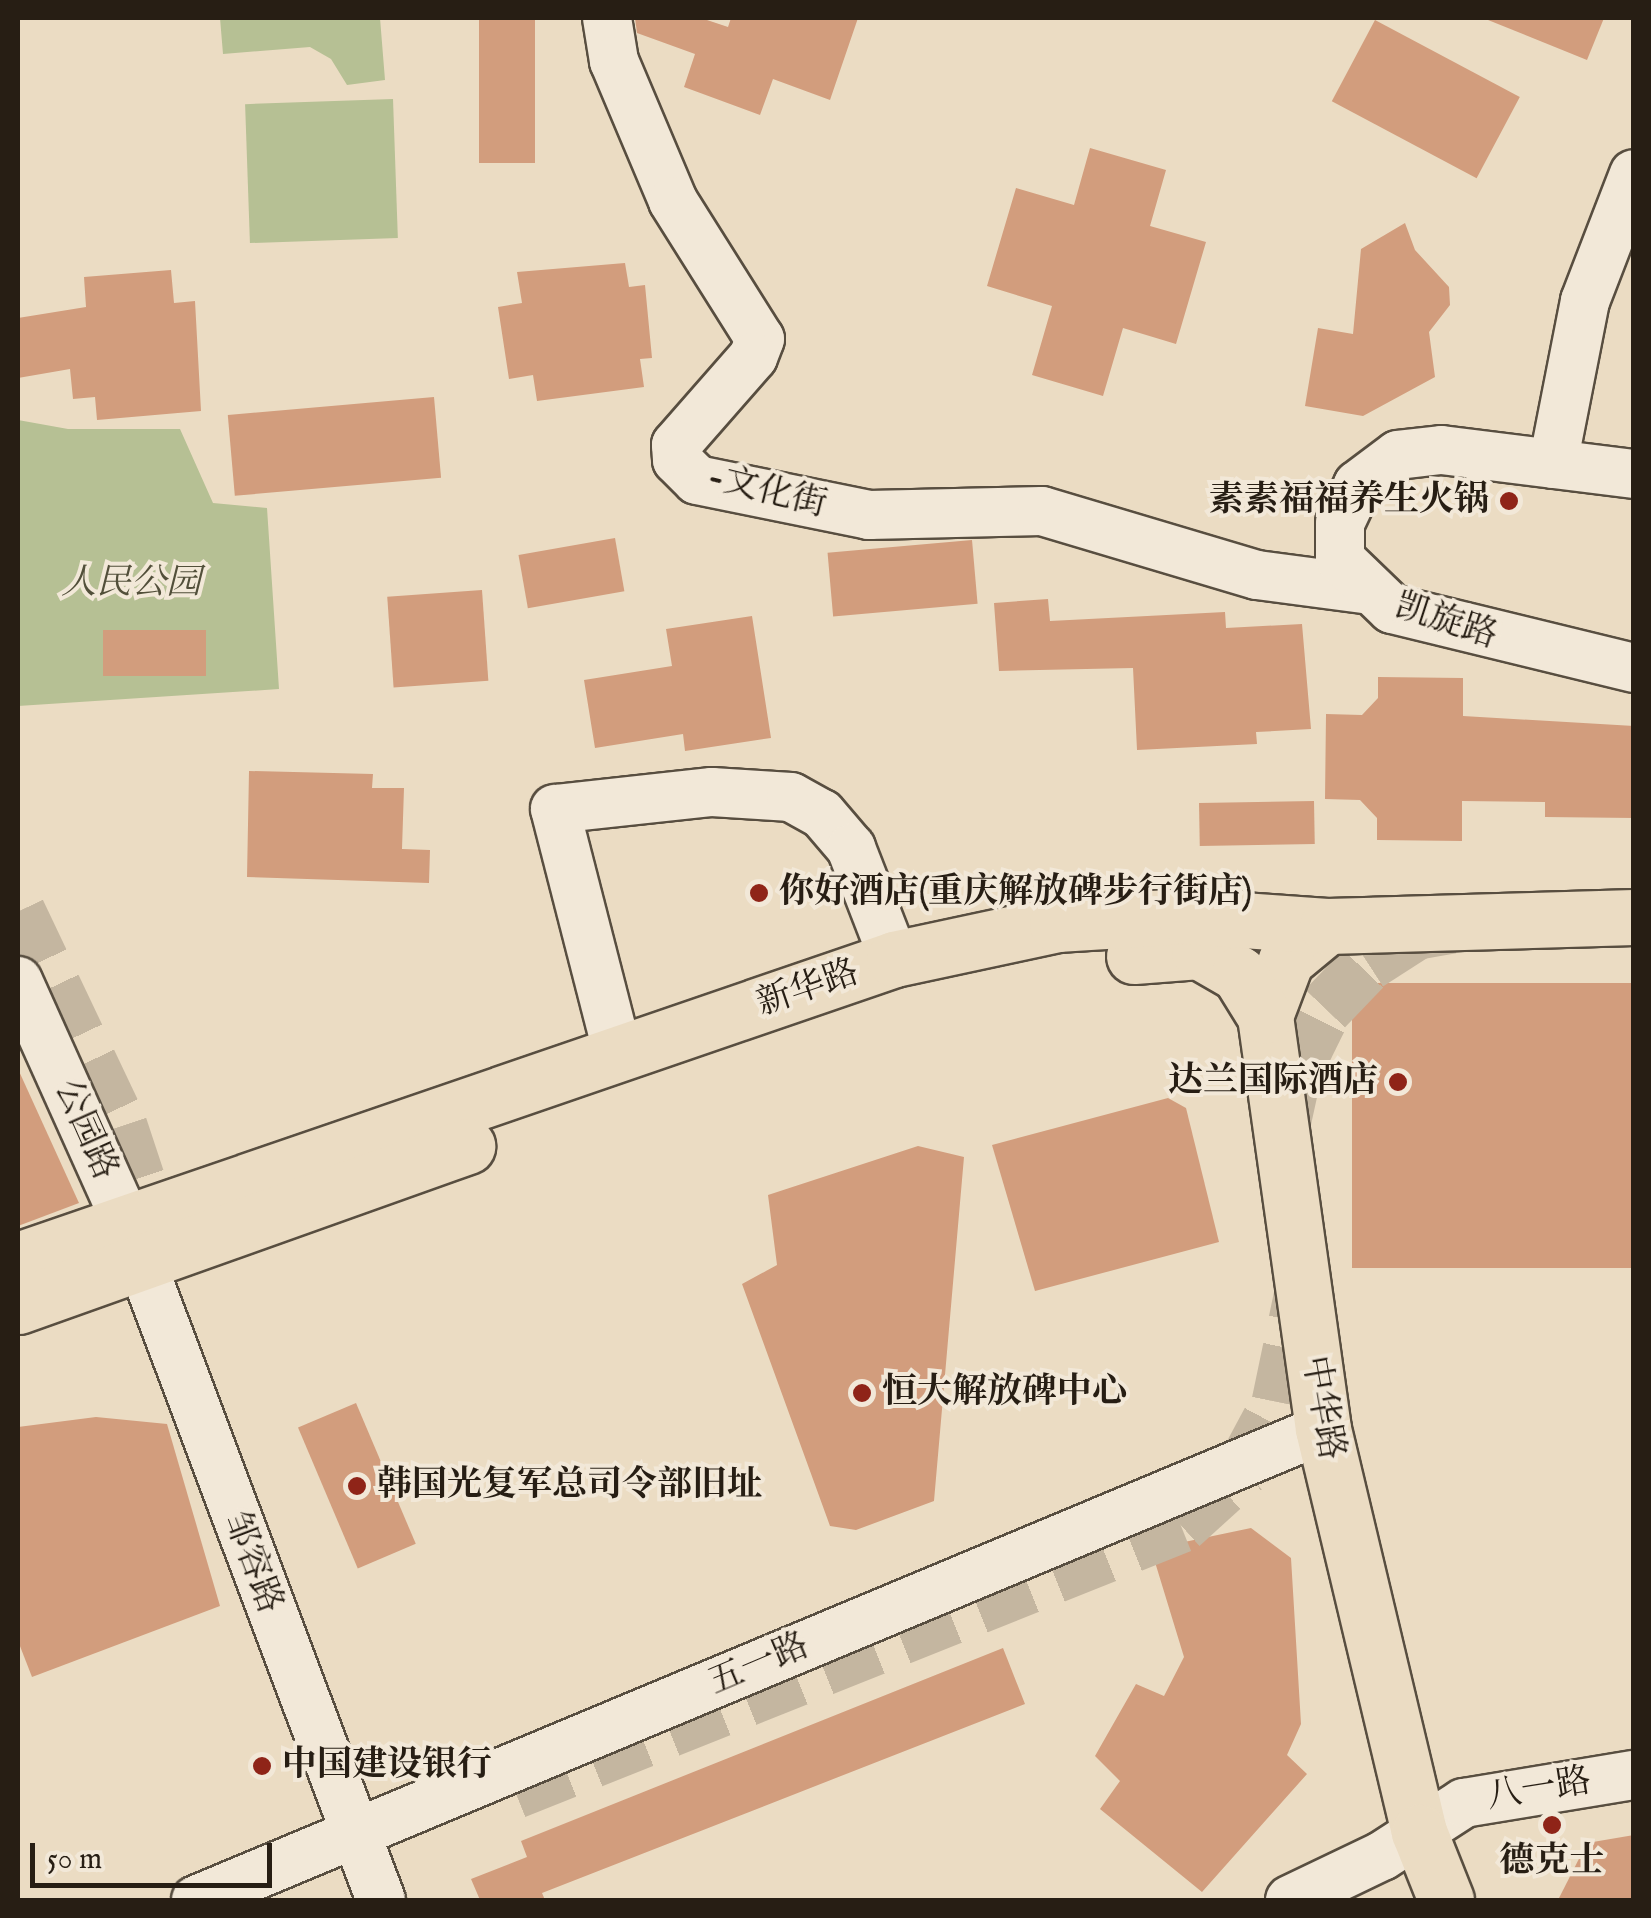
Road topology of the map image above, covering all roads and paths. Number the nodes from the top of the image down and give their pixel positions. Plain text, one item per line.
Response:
1 (607, 18) edge
2 (1634, 174) edge
3 (1554, 464) junction
4 (1634, 474) edge
5 (1363, 589) junction
6 (1634, 668) edge
7 (1634, 917) edge
8 (1327, 926) junction
9 (894, 959) junction
10 (18, 981) edge
11 (1265, 1016) junction
12 (618, 1054) junction
13 (133, 1244) junction
14 (18, 1260) edge
15 (18, 1306) edge
16 (1323, 1429) junction
17 (1634, 1774) edge
18 (1419, 1832) junction
19 (355, 1834) junction
20 (196, 1900) edge
21 (381, 1900) edge
22 (1290, 1900) edge
23 (1446, 1900) edge

1 - 5 street, -文化街
2 - 3 street
3 - 4 street, 凯旋路
3 - 5 street, 凯旋路
5 - 6 street, 凯旋路
7 - 8 main road, 新华路
8 - 9 main road, 新华路
8 - 11 main road, 中华路
9 - 12 main road, 新华路
9 - 12 street
10 - 13 street, 公园路
11 - 13 main road, 新华路
11 - 16 main road, 中华路
12 - 13 main road, 新华路
13 - 14 main road, 新华路
13 - 15 main road, 新华路
13 - 19 street, 邹容路
16 - 18 main road, 中华路
16 - 19 street, 五一路
17 - 18 street, 八一路
18 - 22 street, 八一路
18 - 23 main road, 中华路
19 - 20 street, 五一路
19 - 21 street, 邹容路

